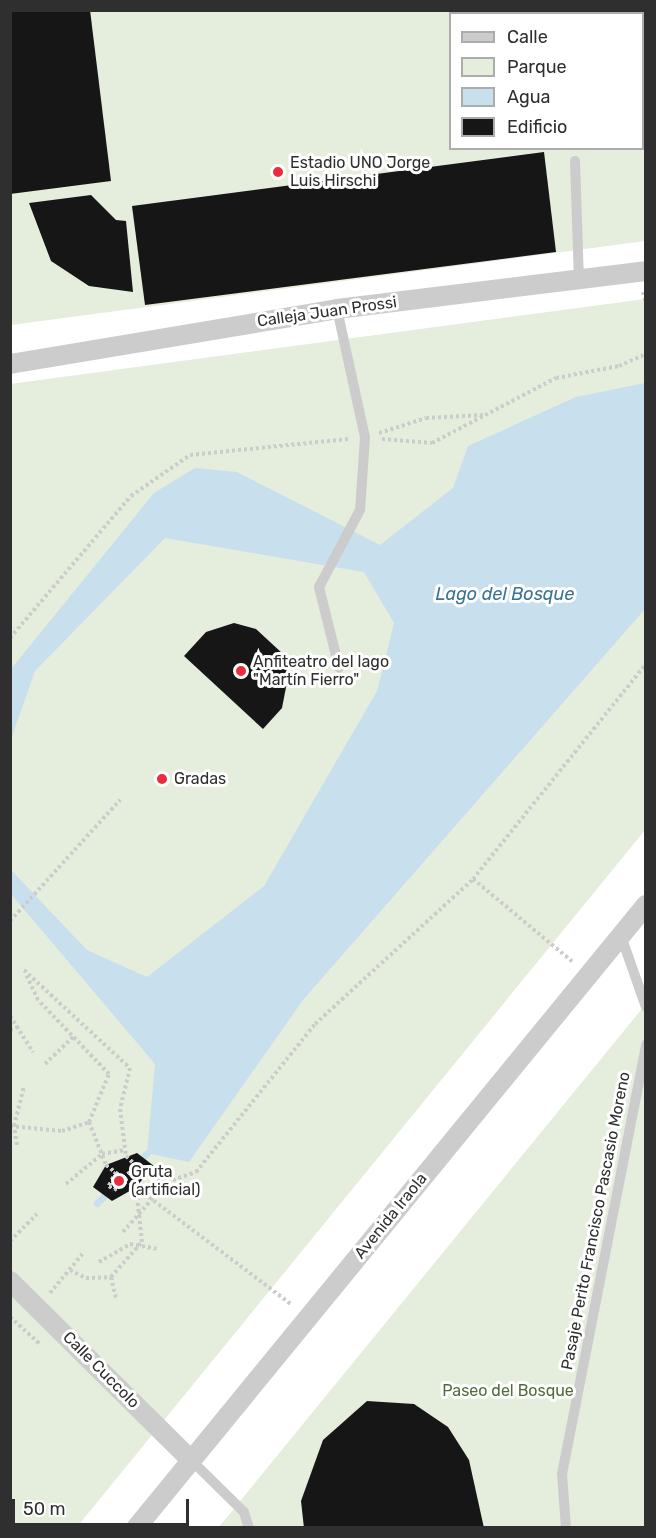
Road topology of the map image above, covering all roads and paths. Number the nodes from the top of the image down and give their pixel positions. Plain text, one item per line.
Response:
1 (575, 161) dead end
2 (645, 272) edge
3 (579, 279) junction
4 (337, 309) junction
5 (645, 354) edge
6 (10, 364) edge
7 (487, 415) junction
8 (365, 437) junction
9 (10, 638) edge
10 (645, 664) edge
11 (339, 668) dead end
12 (120, 800) dead end
13 (473, 879) junction
14 (645, 905) edge
15 (10, 921) edge
16 (621, 936) junction
17 (588, 975) junction
18 (645, 1007) edge
19 (10, 1016) edge
20 (18, 1027) junction
21 (10, 1030) edge
22 (73, 1037) junction
23 (645, 1044) edge
24 (33, 1052) dead end
25 (45, 1064) dead end
26 (24, 1086) dead end
27 (89, 1122) junction
28 (12, 1126) edge
29 (17, 1145) dead end
30 (125, 1150) junction
31 (102, 1154) junction
32 (122, 1177) junction
33 (167, 1182) junction
34 (66, 1184) dead end
35 (111, 1188) junction
36 (137, 1189) junction
37 (150, 1198) junction
38 (141, 1209) junction
39 (37, 1214) dead end
40 (123, 1232) dead end
41 (10, 1241) edge
42 (142, 1242) junction
43 (157, 1249) dead end
44 (84, 1252) dead end
45 (99, 1262) dead end
46 (70, 1270) junction
47 (111, 1277) junction
48 (10, 1281) edge
49 (116, 1299) dead end
50 (38, 1307) junction
51 (309, 1317) junction
52 (191, 1460) junction
53 (136, 1527) edge
54 (249, 1527) edge
55 (566, 1527) edge

1 - 3 lane
2 - 3 street, Calleja Juan Prossi
3 - 4 street, Calleja Juan Prossi
4 - 6 street, Calleja Juan Prossi
4 - 8 lane
5 - 7 path
7 - 8 path
7 - 8 path
8 - 9 path
8 - 11 lane
10 - 13 path
12 - 15 path
13 - 17 path
13 - 33 path
14 - 16 street, Avenida Iraola
16 - 17 street, Avenida Iraola
16 - 18 lane
17 - 51 street, Avenida Iraola
19 - 20 path
20 - 21 path
20 - 24 path
22 - 25 path
22 - 27 path
22 - 30 path
23 - 55 lane, Pasaje Perito Francisco Pascasio Moreno
26 - 28 path
27 - 28 path
27 - 31 path
28 - 29 path
30 - 31 path
30 - 33 path
31 - 32 path
31 - 34 path
32 - 35 path
32 - 35 path
32 - 36 path
33 - 37 path
35 - 36 path
36 - 37 path
36 - 38 path
37 - 38 path
37 - 51 path
38 - 40 path
38 - 42 path
39 - 41 path
42 - 43 path
42 - 45 path
42 - 47 path
44 - 46 path
46 - 47 path
46 - 50 path
47 - 49 path
48 - 50 street, Calle Cuccolo
50 - 52 street, Calle Cuccolo
51 - 52 street, Avenida Iraola
52 - 53 street, Avenida Iraola
52 - 54 lane

